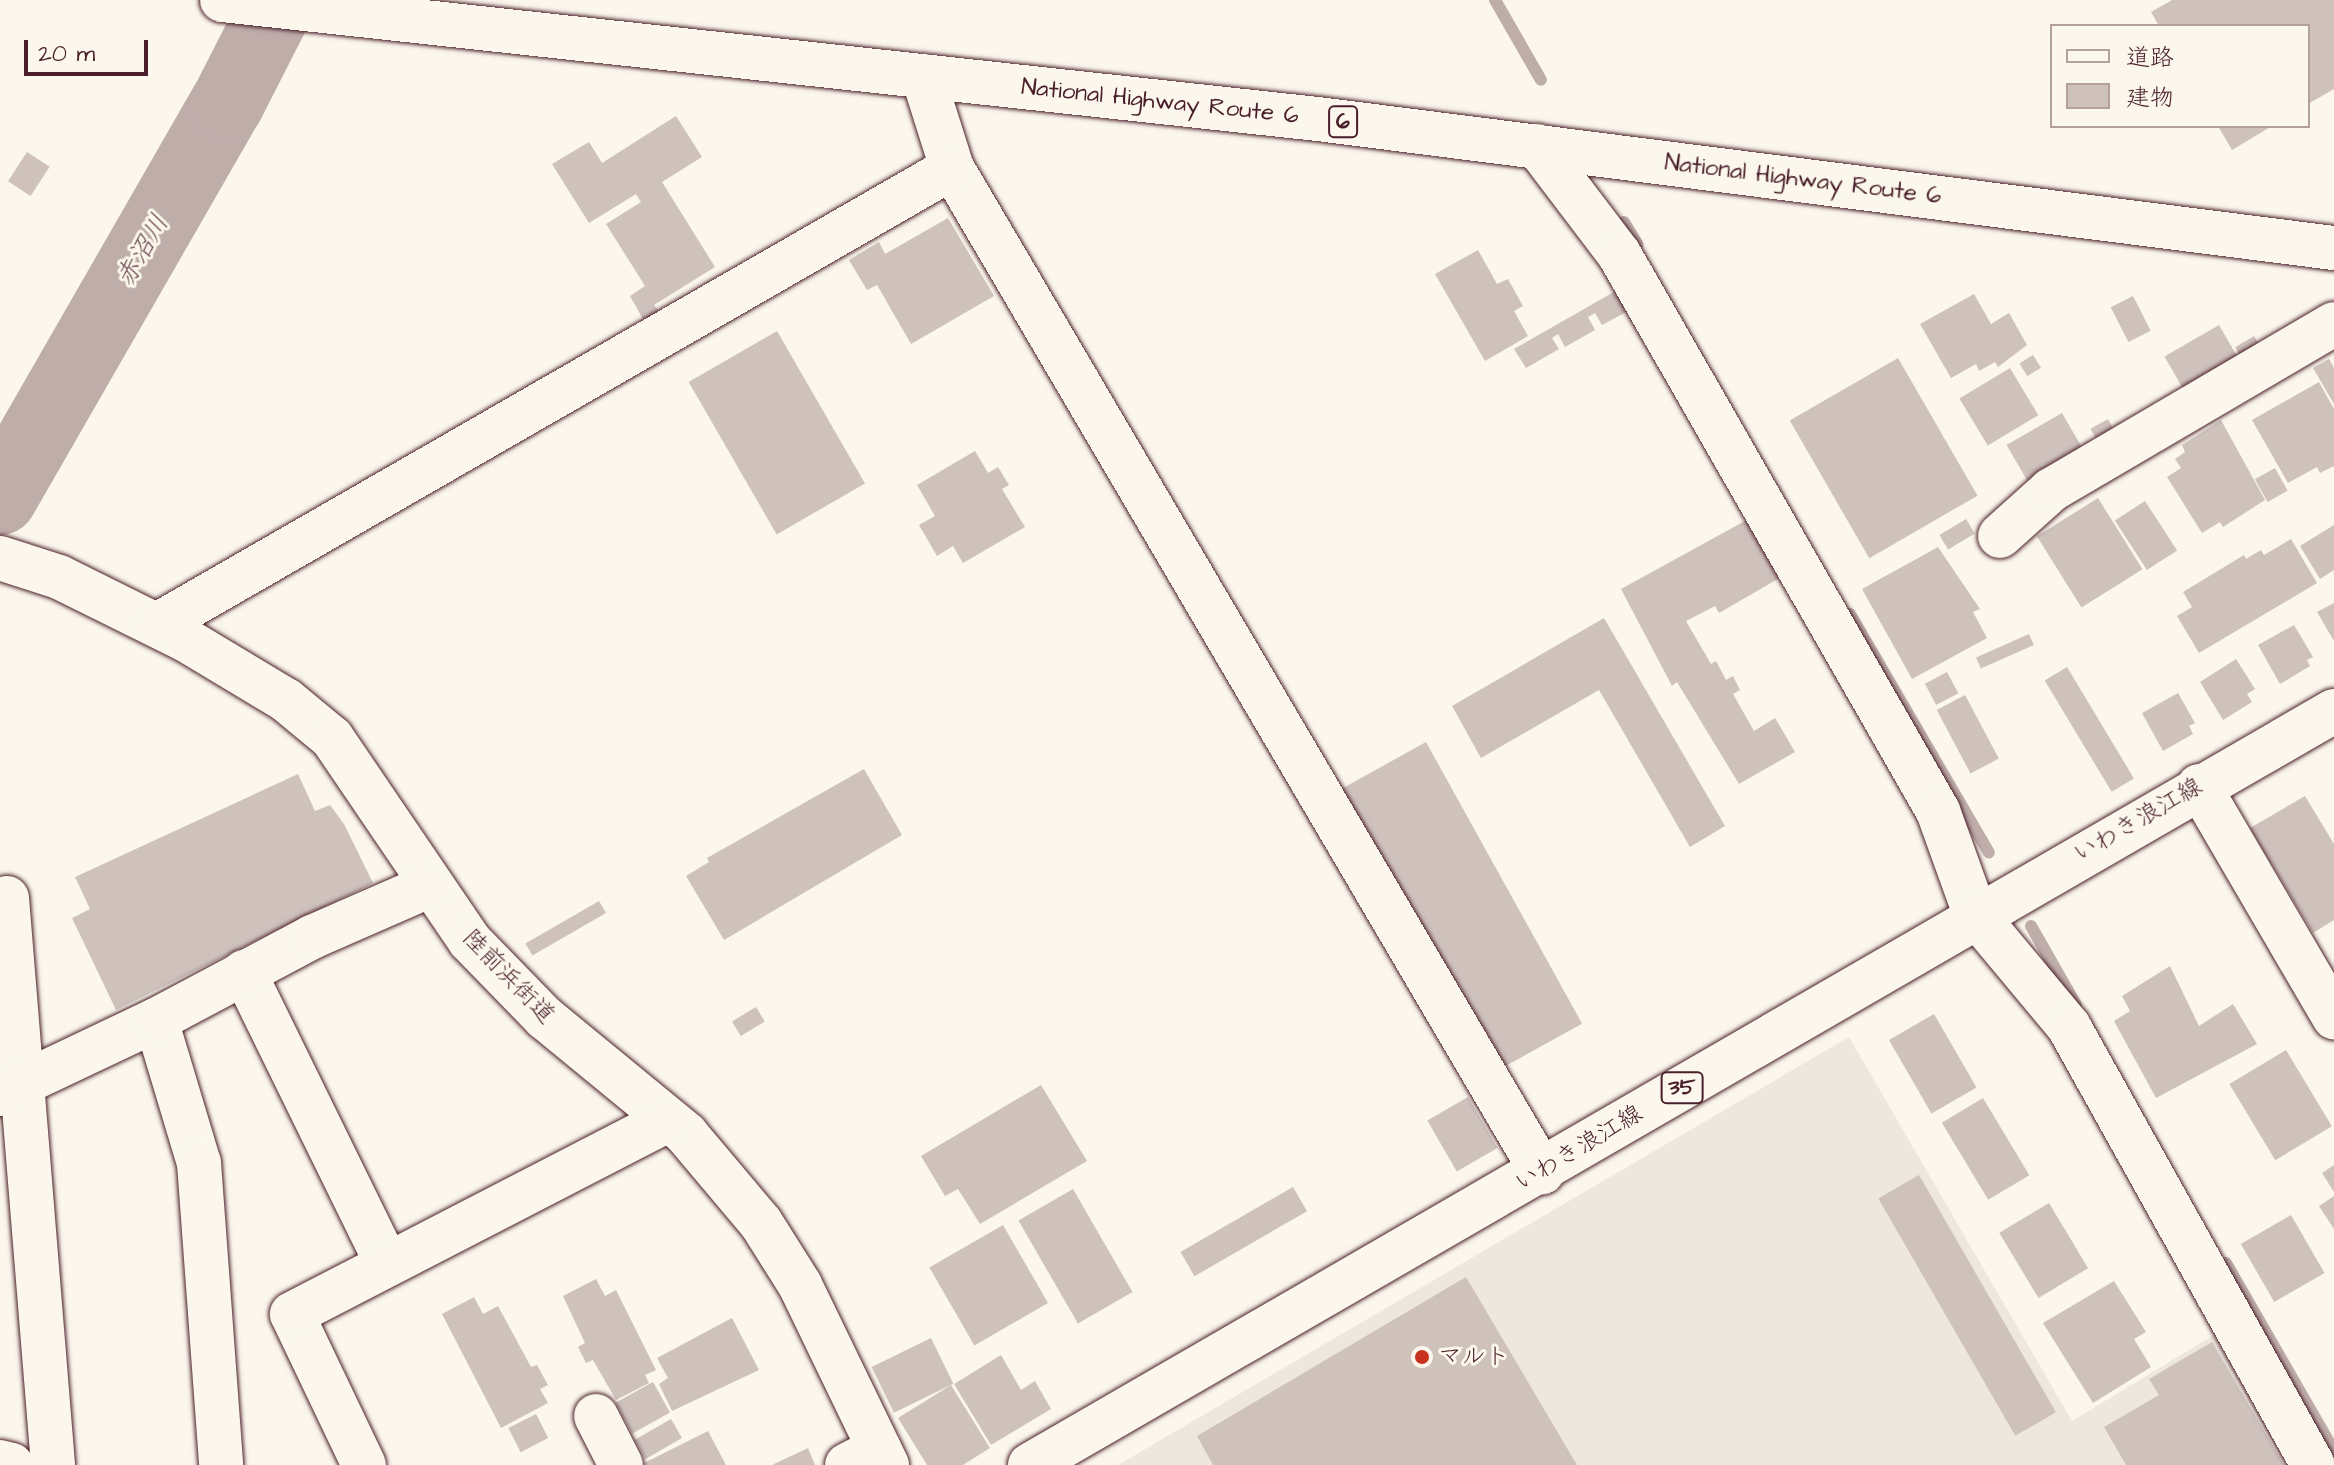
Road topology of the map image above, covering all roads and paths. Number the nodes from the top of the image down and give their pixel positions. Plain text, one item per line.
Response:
1 (222, 0) edge
2 (923, 76) junction
3 (1537, 146) junction
4 (952, 168) junction
5 (2334, 248) edge
6 (2334, 324) edge
7 (2000, 536) dead end
8 (0, 558) edge
9 (157, 625) junction
10 (2334, 711) edge
11 (2199, 786) junction
12 (429, 886) junction
13 (7, 898) dead end
14 (1975, 914) junction
15 (244, 972) junction
16 (2334, 1017) edge
17 (156, 1020) junction
18 (10, 1089) edge
19 (668, 1120) junction
20 (1542, 1172) junction
21 (387, 1264) junction
22 (596, 1416) dead end
23 (871, 1460) edge
24 (0, 1462) edge
25 (12, 1465) edge
26 (53, 1465) edge
27 (221, 1465) edge
28 (364, 1465) edge
29 (621, 1465) edge
30 (1030, 1465) edge
31 (2313, 1465) edge

1 - 2 main road, National Highway Route 6 / 6
2 - 3 main road, National Highway Route 6 / 6
2 - 4 main road
3 - 5 main road, National Highway Route 6 / 6
3 - 14 main road
4 - 9 main road
4 - 20 main road
6 - 7 main road
8 - 9 main road, 陸前浜街道
9 - 12 main road, 陸前浜街道
10 - 11 main road, いわき浪江線 / 35
11 - 14 main road, いわき浪江線 / 35
11 - 16 main road
12 - 15 main road
12 - 19 main road, 陸前浜街道
13 - 18 main road
14 - 20 main road, いわき浪江線 / 35
14 - 31 main road
15 - 17 main road
15 - 21 main road
17 - 18 main road
17 - 27 main road
18 - 26 main road
19 - 21 main road
19 - 23 main road, 陸前浜街道
20 - 30 main road, いわき浪江線 / 35
21 - 28 main road
22 - 29 main road
24 - 25 main road

